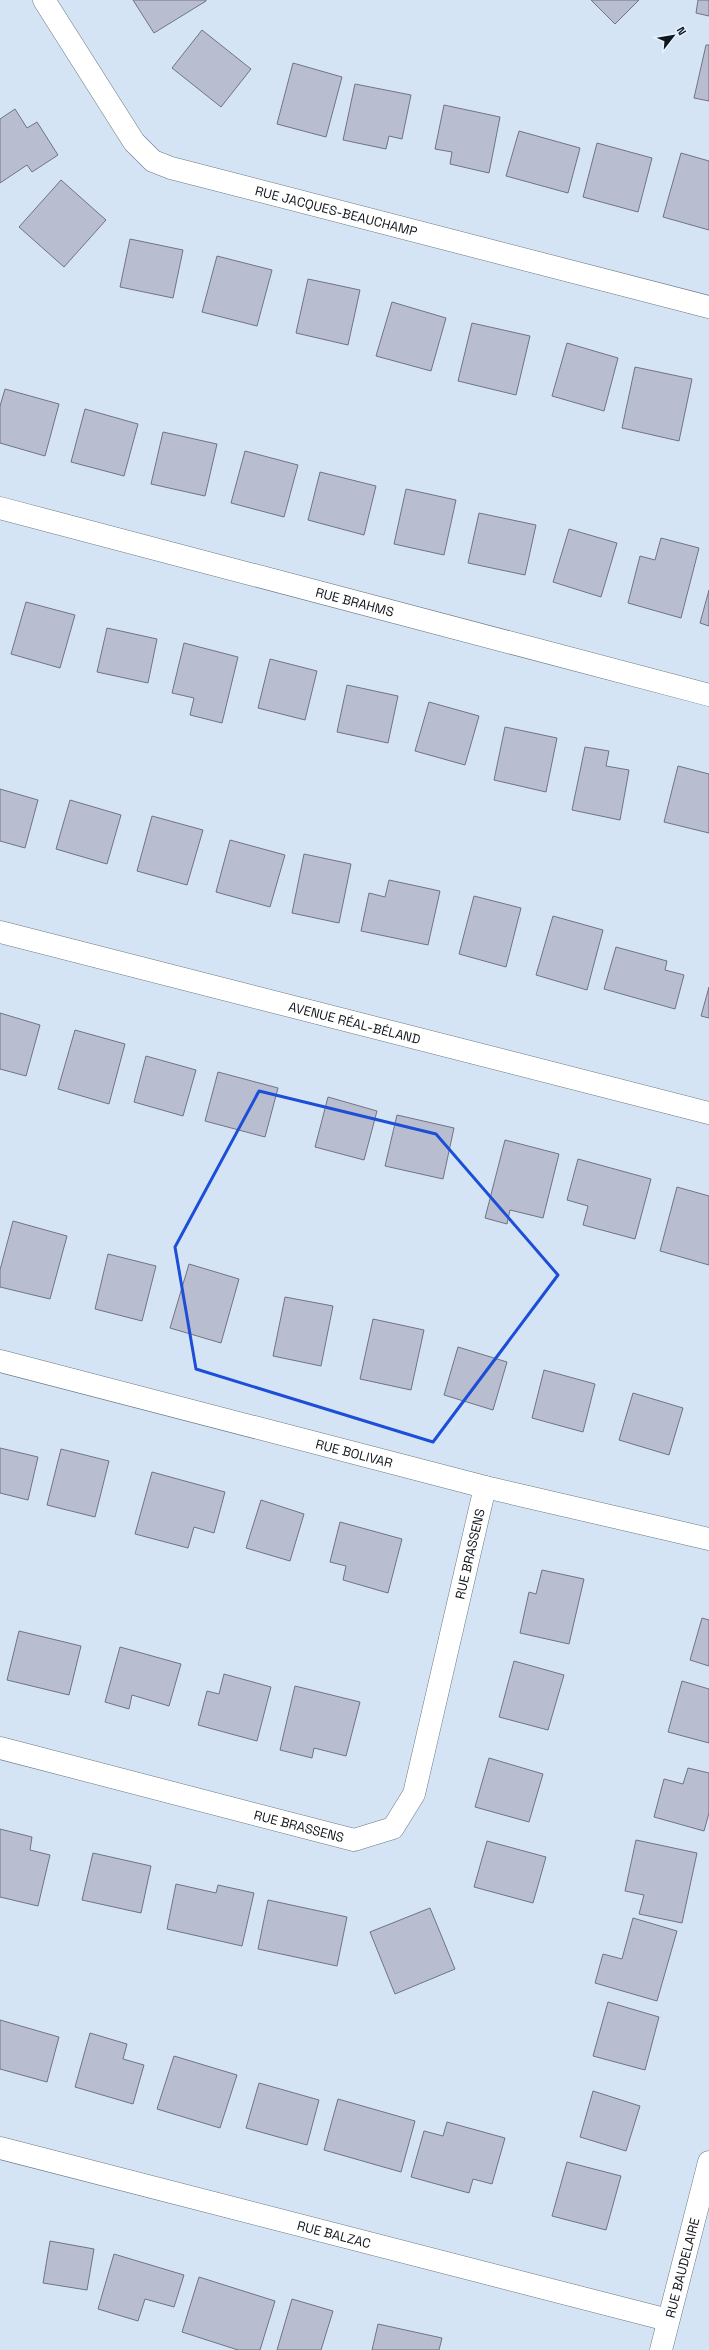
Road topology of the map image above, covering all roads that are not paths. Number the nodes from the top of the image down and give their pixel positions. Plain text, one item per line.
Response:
1 (44, 0) edge
2 (709, 307) edge
3 (0, 508) edge
4 (709, 696) edge
5 (0, 932) edge
6 (709, 1113) edge
7 (0, 1360) edge
8 (485, 1487) junction
9 (709, 1539) edge
10 (0, 1748) edge
11 (0, 2148) edge
12 (709, 2162) edge
13 (668, 2320) junction
14 (661, 2350) edge

1 - 2 street, RUE JACQUES-BEAUCHAMP
3 - 4 street, RUE BRAHMS
5 - 6 street, AVENUE RÉAL-BÉLAND
7 - 8 street, RUE BOLIVAR
8 - 9 street, RUE BOLIVAR
8 - 10 street, RUE BRASSENS
11 - 13 street, RUE BALZAC
12 - 13 street, RUE BAUDELAIRE
13 - 14 street, RUE BAUDELAIRE

